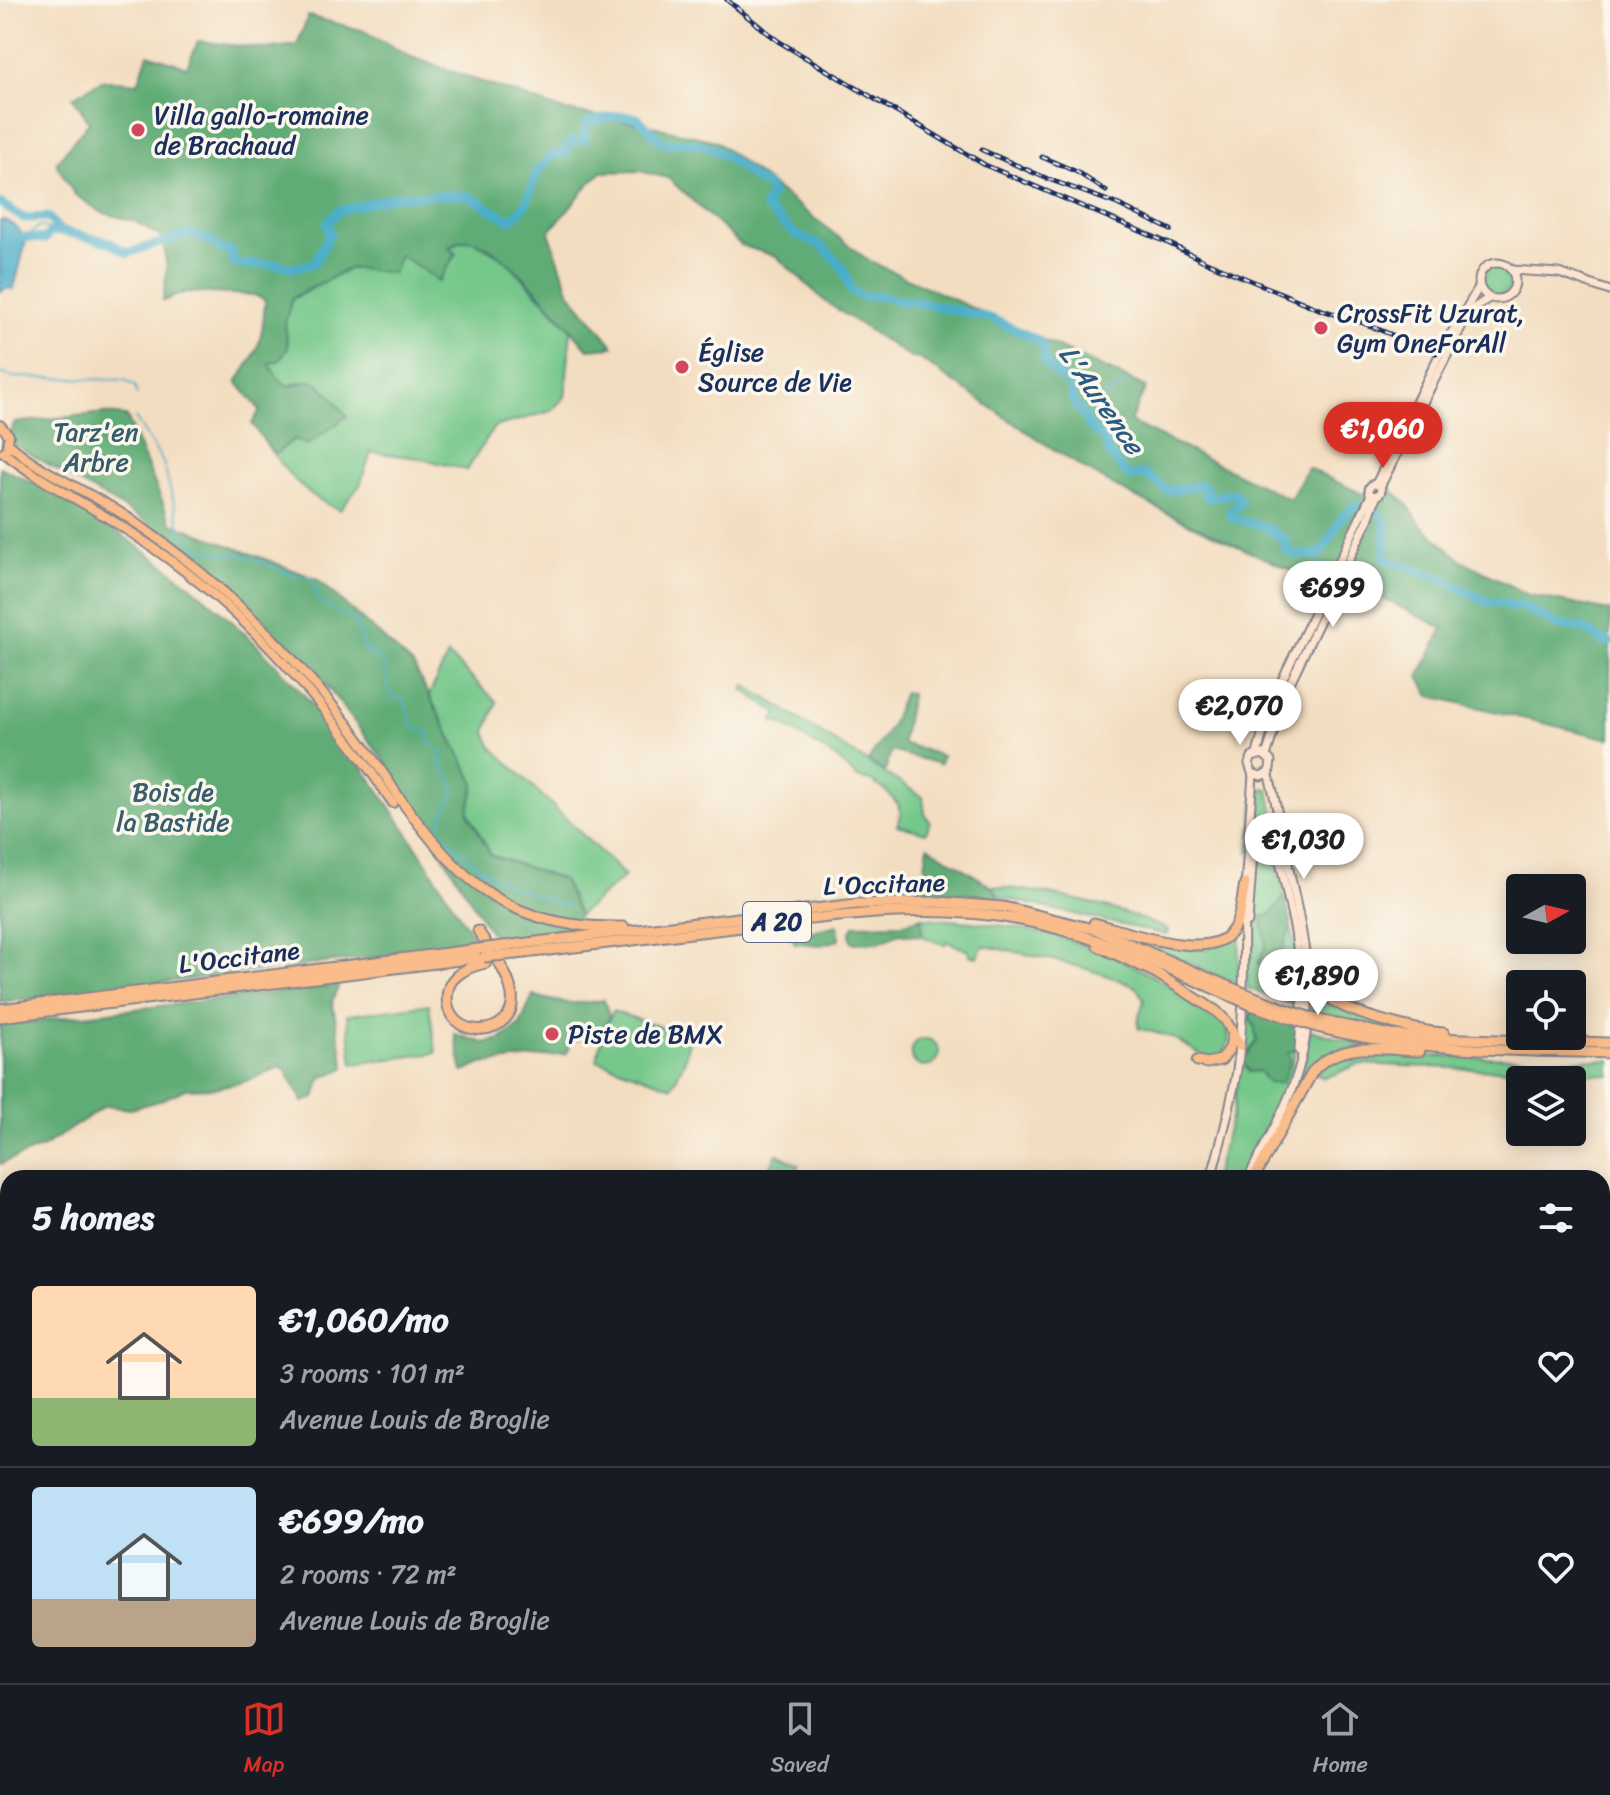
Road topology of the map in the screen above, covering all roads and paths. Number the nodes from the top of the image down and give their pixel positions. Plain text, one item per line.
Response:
1 (1512, 270) junction
2 (1536, 272) junction
3 (1514, 286) junction
4 (1479, 287) junction
5 (1610, 291) edge
6 (1489, 298) junction
7 (0, 425) edge
8 (9, 444) junction
9 (1, 453) edge
10 (1376, 490) junction
11 (1262, 755) junction
12 (1268, 772) junction
13 (1253, 774) junction
14 (397, 802) junction
15 (1281, 831) junction
16 (1245, 883) junction
17 (1033, 913) junction
18 (1039, 923) junction
19 (684, 925) junction
20 (478, 931) dead end
21 (1296, 936) junction
22 (513, 950) junction
23 (483, 956) junction
24 (1308, 970) junction
25 (1226, 990) junction
26 (1249, 1003) junction
27 (0, 1009) edge
28 (0, 1017) edge
29 (1232, 1037) junction
30 (1610, 1043) edge
31 (1472, 1044) junction
32 (1240, 1046) junction
33 (1610, 1053) edge
34 (1197, 1061) dead end
35 (1289, 1096) junction
36 (1213, 1170) edge
37 (1255, 1170) edge
38 (1256, 1170) edge

1 - 2 main road
1 - 3 main road
1 - 4 main road
2 - 3 main road
2 - 5 main road
3 - 6 main road
4 - 6 main road
4 - 10 main road
6 - 10 main road
7 - 8 main road
8 - 9 main road
8 - 14 main road
9 - 14 main road
10 - 11 main road
11 - 12 main road
11 - 13 main road
12 - 13 main road
12 - 15 main road
13 - 16 main road
14 - 19 highway
15 - 21 main road
15 - 24 main road
16 - 17 highway
16 - 26 main road
17 - 19 highway, L'Occitane / A 20
17 - 25 highway, L'Occitane / A 20
18 - 22 highway, L'Occitane / A 20
18 - 25 highway, L'Occitane / A 20
18 - 29 highway
19 - 22 highway, L'Occitane / A 20
20 - 23 highway
21 - 26 main road
21 - 35 main road
22 - 23 highway, L'Occitane / A 20, bridge
22 - 23 highway, bridge
23 - 27 highway, L'Occitane / A 20
23 - 28 highway, L'Occitane / A 20
24 - 31 highway
24 - 35 main road
25 - 26 highway, L'Occitane / A 20, bridge
26 - 31 highway, L'Occitane / A 20, bridge
26 - 32 main road
29 - 32 highway
29 - 34 highway
30 - 31 highway, L'Occitane / A 20
31 - 33 highway, L'Occitane / A 20
31 - 38 highway
32 - 36 main road
35 - 37 main road

